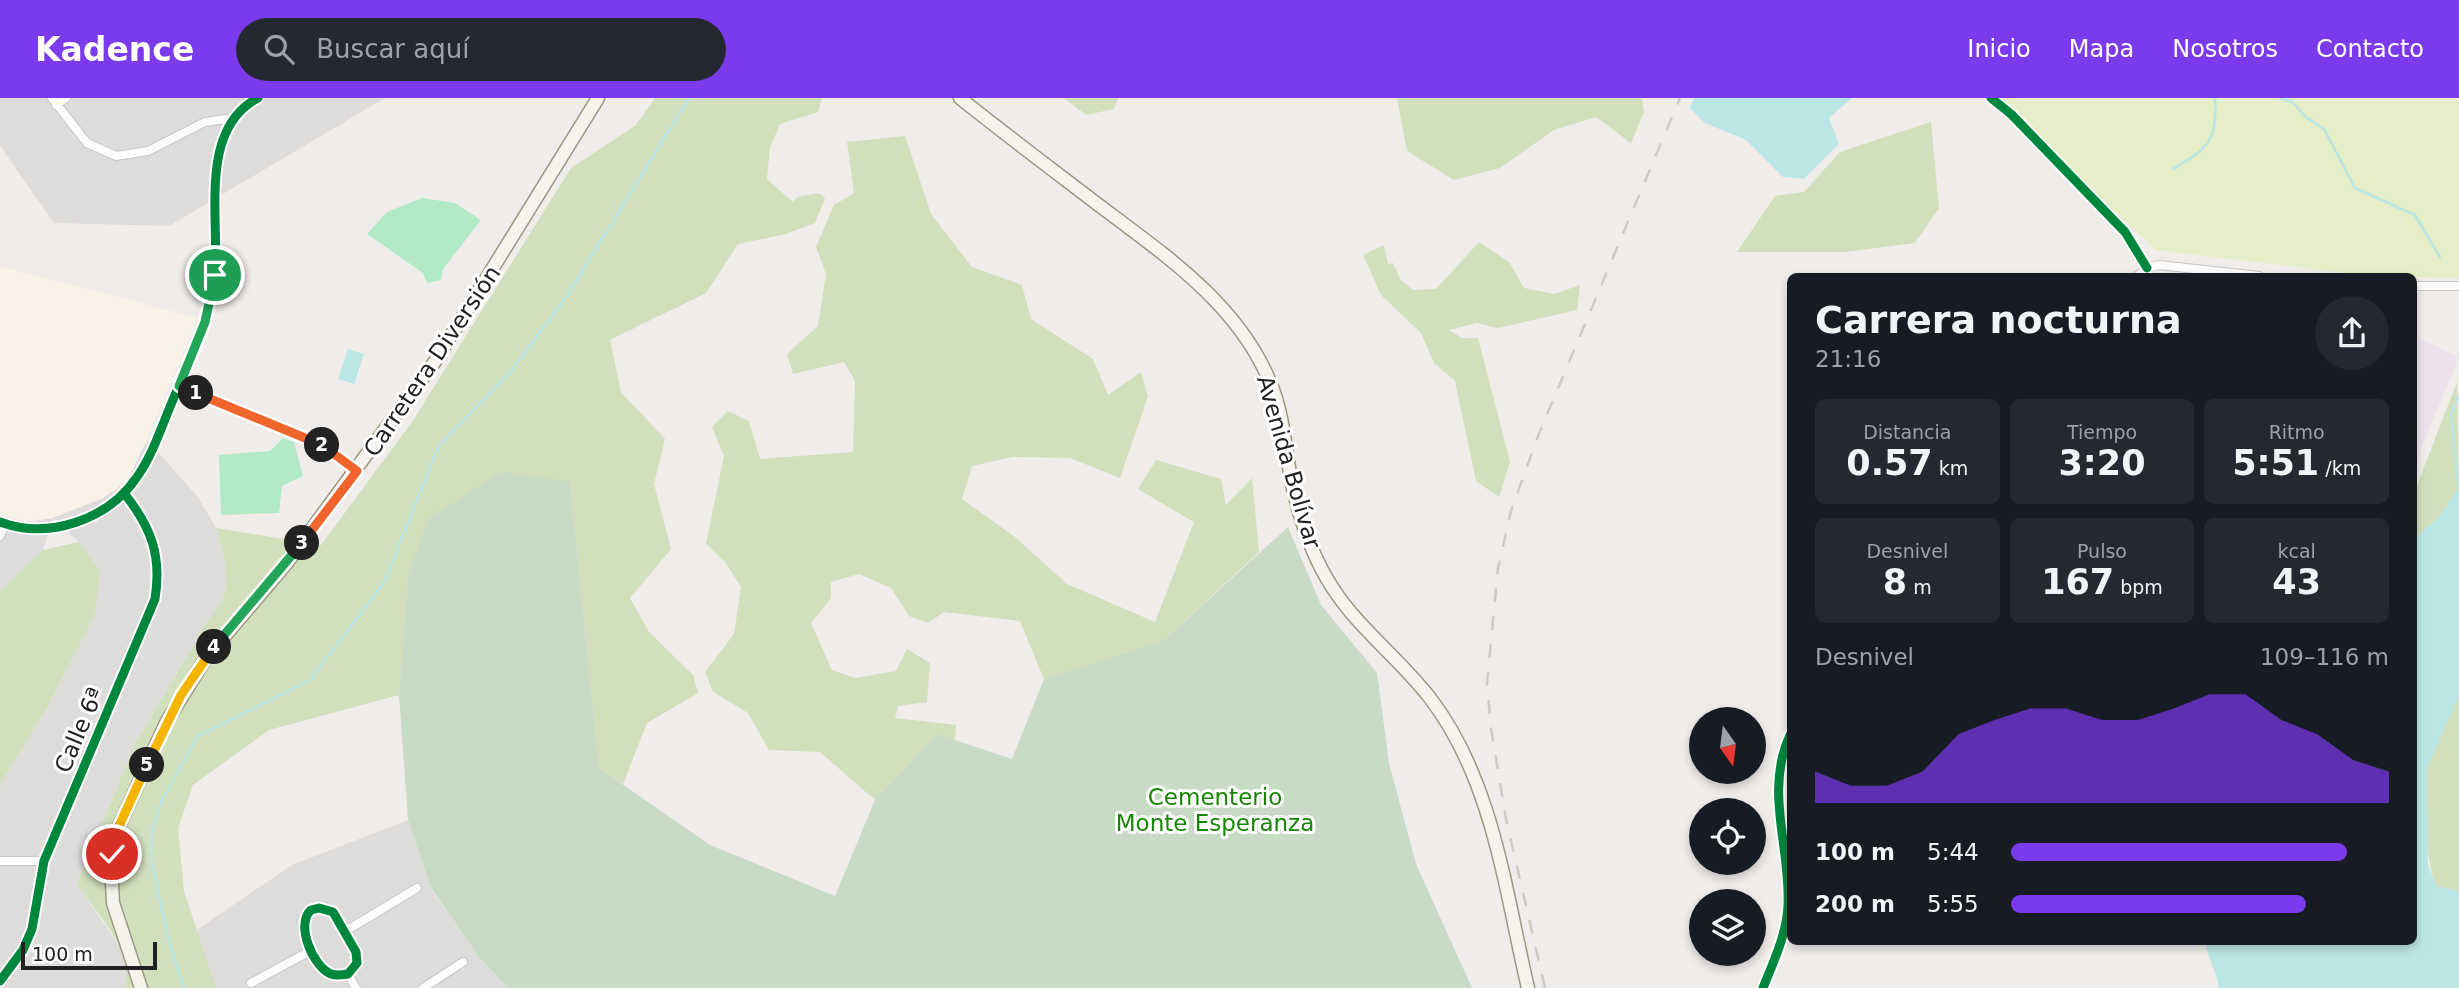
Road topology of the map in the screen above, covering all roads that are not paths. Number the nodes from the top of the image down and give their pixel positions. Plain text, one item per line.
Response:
1 (66, 98) edge
2 (258, 98) edge
3 (598, 98) edge
4 (960, 98) edge
5 (1991, 98) edge
6 (54, 101) edge
7 (233, 118) junction
8 (2147, 268) junction
9 (2141, 273) edge
10 (2235, 273) edge
11 (2417, 286) edge
12 (2459, 286) edge
13 (179, 386) junction
14 (357, 471) junction
15 (124, 493) junction
16 (3, 523) edge
17 (0, 536) edge
18 (1787, 745) edge
19 (0, 861) edge
20 (44, 861) junction
21 (417, 888) dead end
22 (1787, 897) edge
23 (1787, 913) edge
24 (344, 932) junction
25 (312, 950) junction
26 (463, 962) dead end
27 (348, 974) junction
28 (0, 981) edge
29 (251, 983) dead end
30 (141, 988) edge
31 (356, 988) edge
32 (423, 988) edge
33 (1528, 988) edge
34 (1763, 988) edge

1 - 6 street
2 - 7 street
3 - 14 main road, Carretera Diversión
4 - 33 main road, Avenida Bolívar
5 - 8 street
6 - 7 street
7 - 13 street
8 - 9 street
8 - 10 street
11 - 12 street
13 - 14 street
13 - 15 street
14 - 30 main road, Carretera Diversión
15 - 16 street
15 - 20 street, Calle 6ª
16 - 17 street
18 - 22 street
19 - 20 street
20 - 28 street, Calle 6ª
21 - 24 street
23 - 34 street
24 - 25 street
24 - 27 street
25 - 27 street
25 - 29 street
26 - 32 street
27 - 31 street

